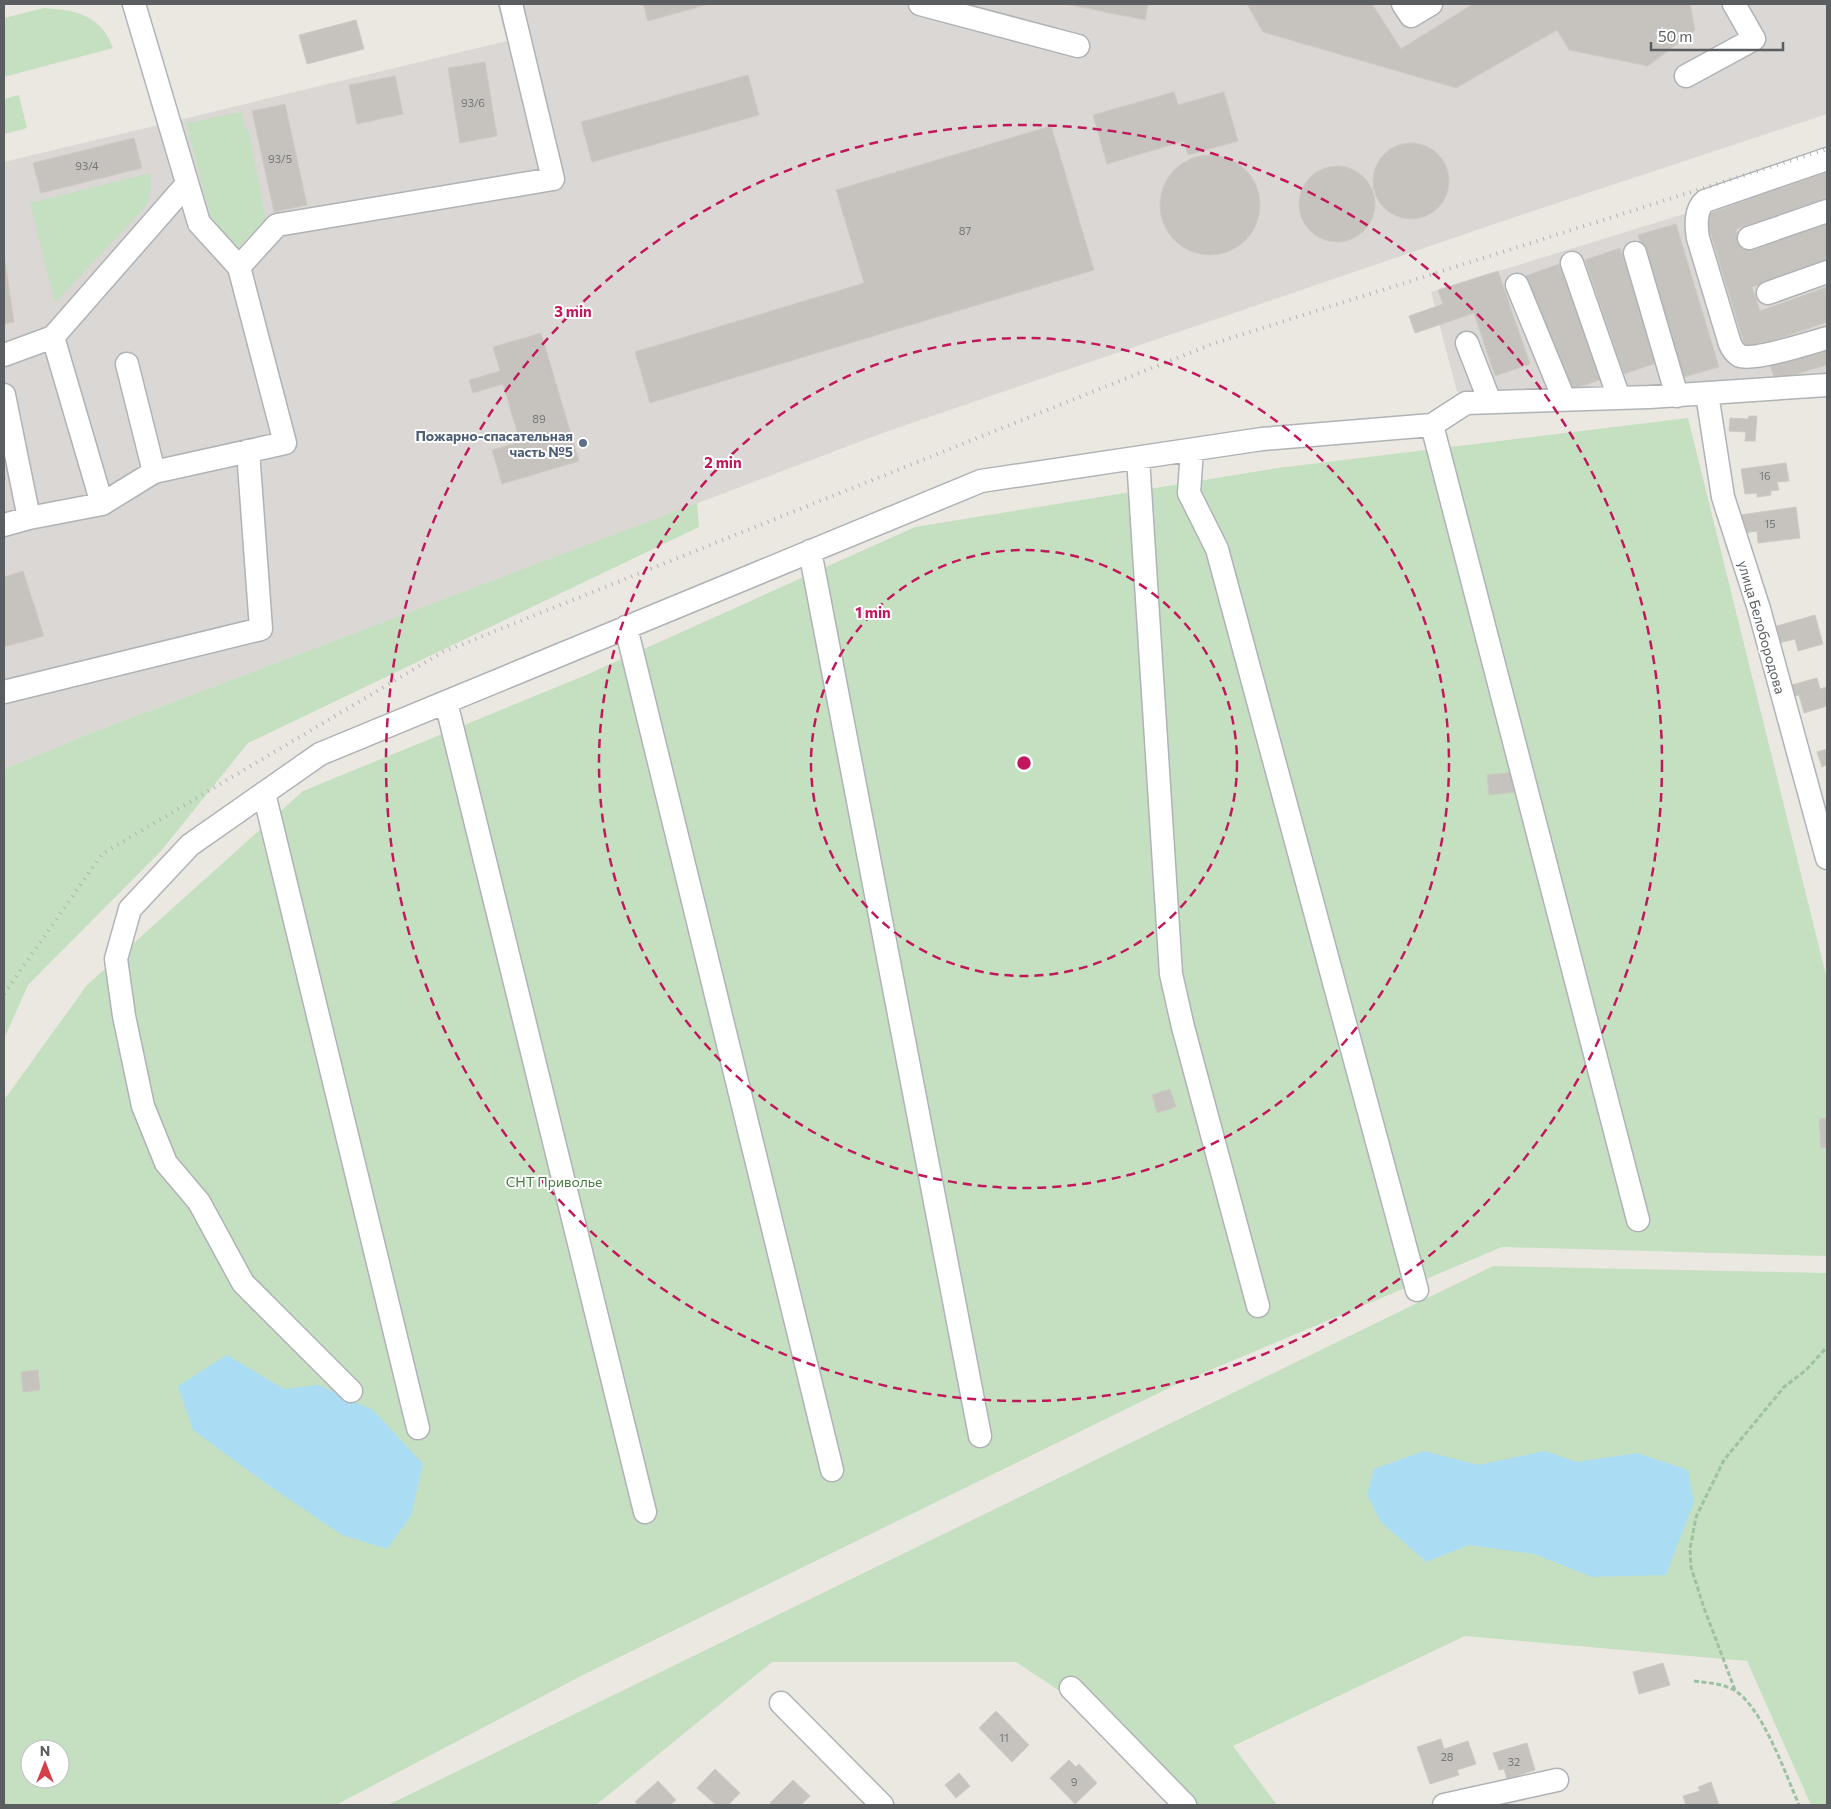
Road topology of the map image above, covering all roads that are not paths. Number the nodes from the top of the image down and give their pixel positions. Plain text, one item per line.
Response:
1 (134, 4) edge
2 (511, 4) edge
3 (920, 4) edge
4 (1403, 4) edge
5 (1431, 4) edge
6 (1734, 4) edge
7 (1078, 46) dead end
8 (1686, 76) dead end
9 (1827, 159) edge
10 (187, 184) junction
11 (1827, 210) edge
12 (1750, 238) dead end
13 (1635, 253) dead end
14 (1572, 263) dead end
15 (239, 267) junction
16 (1827, 272) edge
17 (1517, 285) dead end
18 (1768, 293) dead end
19 (54, 337) junction
20 (1827, 338) edge
21 (1466, 343) dead end
22 (4, 354) edge
23 (127, 364) dead end
24 (1827, 385) edge
25 (1707, 394) junction
26 (4, 395) edge
27 (1677, 396) junction
28 (1619, 398) junction
29 (1564, 399) junction
30 (1490, 402) junction
31 (1432, 425) junction
32 (1192, 450) junction
33 (248, 451) junction
34 (1138, 458) junction
35 (154, 472) junction
36 (102, 504) junction
37 (29, 518) junction
38 (4, 525) edge
39 (810, 551) junction
40 (626, 627) junction
41 (4, 692) edge
42 (446, 702) junction
43 (264, 794) junction
44 (1827, 858) edge
45 (1638, 1220) dead end
46 (1417, 1290) dead end
47 (1258, 1306) dead end
48 (351, 1392) dead end
49 (418, 1428) dead end
50 (980, 1436) dead end
51 (832, 1470) dead end
52 (646, 1512) dead end
53 (1071, 1688) dead end
54 (781, 1703) dead end
55 (1557, 1780) dead end
56 (882, 1805) edge
57 (1186, 1805) edge
58 (1444, 1805) edge

1 - 10 street
2 - 15 street
3 - 7 street
4 - 5 street
6 - 8 street
9 - 20 street
10 - 15 street
10 - 19 street
11 - 12 street
13 - 27 street
14 - 28 street
15 - 33 street
16 - 18 street
17 - 29 street
19 - 22 street
19 - 36 street
21 - 30 street
23 - 35 street
24 - 25 street
25 - 27 street
25 - 44 street, улица Белобородова
26 - 37 street
27 - 28 street
28 - 29 street
29 - 30 street
30 - 31 street
31 - 32 street
31 - 45 street
32 - 34 street
32 - 46 street
33 - 35 street
33 - 41 street
34 - 39 street
34 - 47 street
35 - 36 street
36 - 37 street
37 - 38 street
39 - 40 street
39 - 50 street
40 - 42 street
40 - 51 street
42 - 43 street
42 - 52 street
43 - 48 street
43 - 49 street
53 - 57 street
54 - 56 street
55 - 58 street

